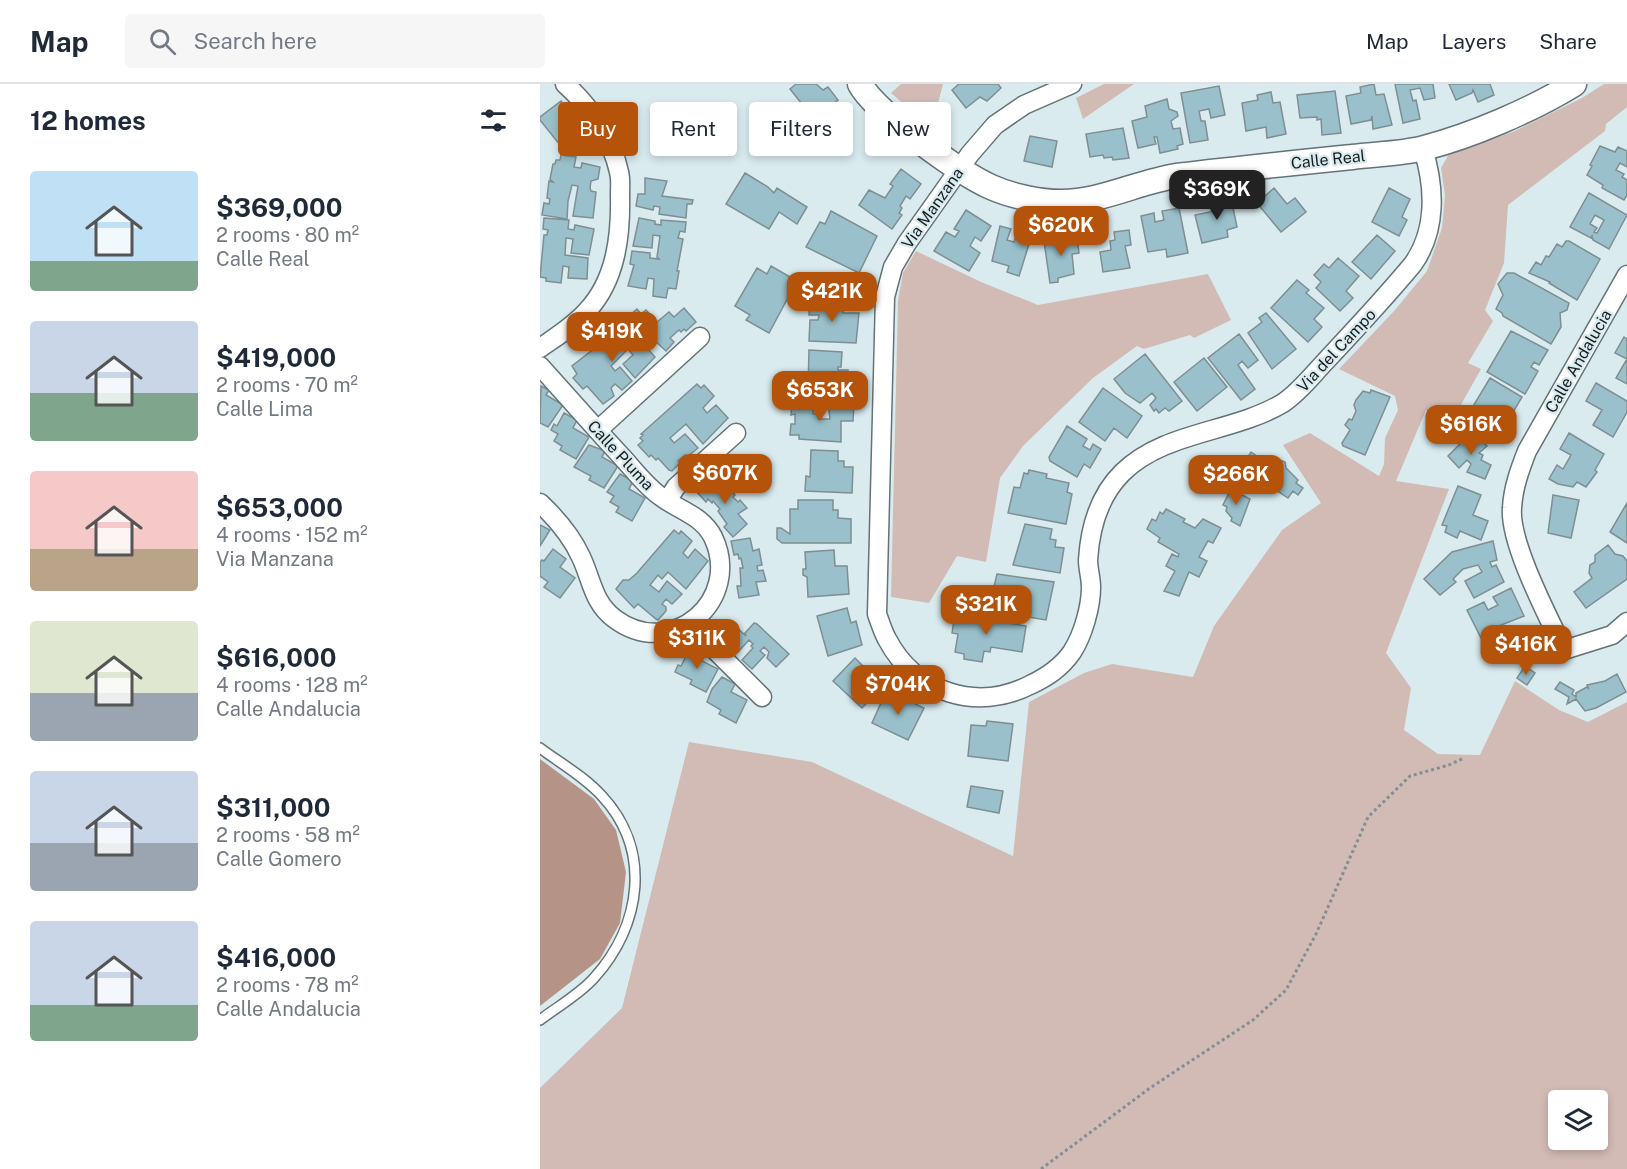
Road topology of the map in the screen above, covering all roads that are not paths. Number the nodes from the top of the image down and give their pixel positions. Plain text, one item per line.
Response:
1 (565, 84) edge
2 (860, 84) edge
3 (1072, 84) edge
4 (1574, 84) edge
5 (1423, 149) junction
6 (960, 169) junction
7 (1627, 275) edge
8 (700, 337) dead end
9 (540, 348) edge
10 (540, 366) edge
11 (597, 430) junction
12 (736, 433) dead end
13 (667, 501) junction
14 (540, 503) edge
15 (1627, 622) edge
16 (689, 624) junction
17 (906, 666) joint
18 (762, 697) dead end
19 (540, 748) edge
20 (540, 1020) edge

1 - 9 street
2 - 6 street, Calle Real
3 - 6 street, Via Manzana
4 - 5 street, Calle Real
5 - 6 street, Calle Real
5 - 17 street, Via del Campo
6 - 17 street, Via Manzana
7 - 15 street, Calle Andalucia
8 - 11 street
10 - 11 street, Calle Pluma
11 - 13 street, Calle Pluma
12 - 13 street
13 - 16 street, Calle Pluma
14 - 16 street
16 - 18 street
19 - 20 lane

